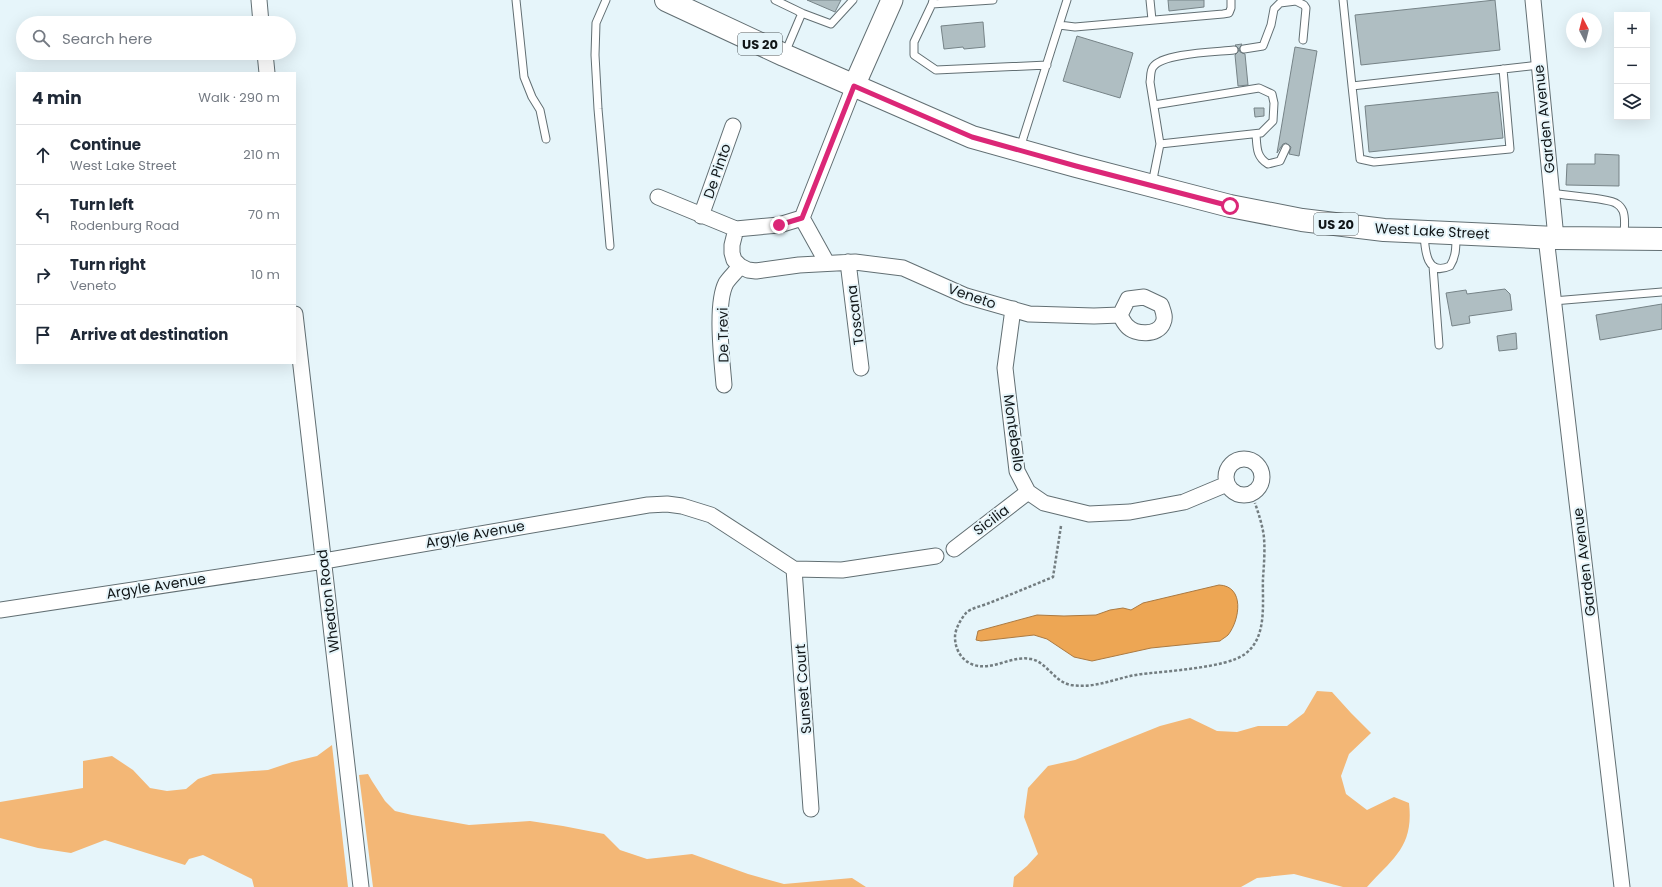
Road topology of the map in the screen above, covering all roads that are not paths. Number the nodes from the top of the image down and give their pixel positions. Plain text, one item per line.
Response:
1 (259, 0) edge
2 (516, 0) edge
3 (606, 0) edge
4 (666, 0) edge
5 (774, 0) edge
6 (853, 0) edge
7 (993, 0) edge
8 (1068, 0) edge
9 (1150, 0) edge
10 (1231, 0) edge
11 (1343, 0) edge
12 (1532, 0) edge
13 (889, 2) edge
14 (933, 2) edge
15 (799, 12) junction
16 (260, 16) edge
17 (1152, 20) junction
18 (1059, 25) junction
19 (1303, 40) dead end
20 (1244, 49) dead end
21 (1234, 50) dead end
22 (784, 55) junction
23 (266, 60) edge
24 (1047, 65) junction
25 (1539, 65) junction
26 (1503, 69) junction
27 (267, 72) edge
28 (854, 86) junction
29 (1352, 86) junction
30 (1154, 104) junction
31 (733, 126) dead end
32 (1256, 134) junction
33 (546, 139) dead end
34 (1160, 144) junction
35 (1286, 148) dead end
36 (1019, 150) junction
37 (1152, 186) junction
38 (1552, 193) junction
39 (658, 197) dead end
40 (702, 216) junction
41 (802, 218) junction
42 (736, 229) junction
43 (1424, 231) junction
44 (1456, 233) junction
45 (1551, 238) junction
46 (1624, 238) junction
47 (1662, 239) edge
48 (610, 246) dead end
49 (848, 262) junction
50 (827, 263) junction
51 (740, 266) junction
52 (1433, 266) junction
53 (1662, 292) edge
54 (1553, 301) junction
55 (1013, 309) junction
56 (1120, 315) dead end
57 (296, 323) edge
58 (1439, 345) dead end
59 (861, 368) dead end
60 (724, 385) dead end
61 (1227, 484) dead end
62 (1028, 492) junction
63 (954, 549) dead end
64 (936, 556) dead end
65 (324, 561) junction
66 (794, 569) junction
67 (0, 610) edge
68 (811, 809) dead end
69 (361, 887) edge
70 (1622, 887) edge

1 - 16 street
2 - 33 lane
3 - 48 lane
4 - 22 main road, West Lake Street / US 20
5 - 15 lane
6 - 15 lane
7 - 14 lane
8 - 18 lane
9 - 17 lane
10 - 17 lane
11 - 29 lane
12 - 25 street, Garden Avenue
13 - 28 street
14 - 24 lane
15 - 22 lane
17 - 18 lane
18 - 24 lane
19 - 20 lane
21 - 30 lane
22 - 28 main road, West Lake Street / US 20
23 - 27 street
24 - 36 lane
25 - 26 lane
25 - 38 street, Garden Avenue
26 - 29 lane
26 - 29 lane
28 - 36 main road, West Lake Street / US 20
28 - 41 street
30 - 32 lane
30 - 34 lane
31 - 40 street, De Pinto
32 - 34 lane
32 - 35 lane
34 - 37 lane
36 - 37 main road, West Lake Street / US 20
37 - 43 main road, West Lake Street / US 20
38 - 45 street, Garden Avenue
38 - 46 lane
39 - 40 street
40 - 42 street
41 - 42 street
41 - 50 street
42 - 51 street
43 - 44 main road, West Lake Street / US 20
43 - 52 lane
44 - 45 main road, West Lake Street / US 20
44 - 52 lane
45 - 46 main road, West Lake Street / US 20
45 - 54 street, Garden Avenue
46 - 47 main road, West Lake Street / US 20
49 - 50 street, Veneto
49 - 55 street, Veneto
49 - 59 street, Toscana
50 - 51 street, Veneto
51 - 60 street, De Trevi
52 - 58 lane
53 - 54 lane
54 - 70 street, Garden Avenue
55 - 56 street, Veneto
55 - 62 street, Montebello
57 - 65 street, Wheaton Road
61 - 62 street, Montebello
62 - 63 street, Sicilia
64 - 66 street
65 - 66 street, Argyle Avenue
65 - 67 street, Argyle Avenue
65 - 69 street, Wheaton Road
66 - 68 street, Sunset Court

